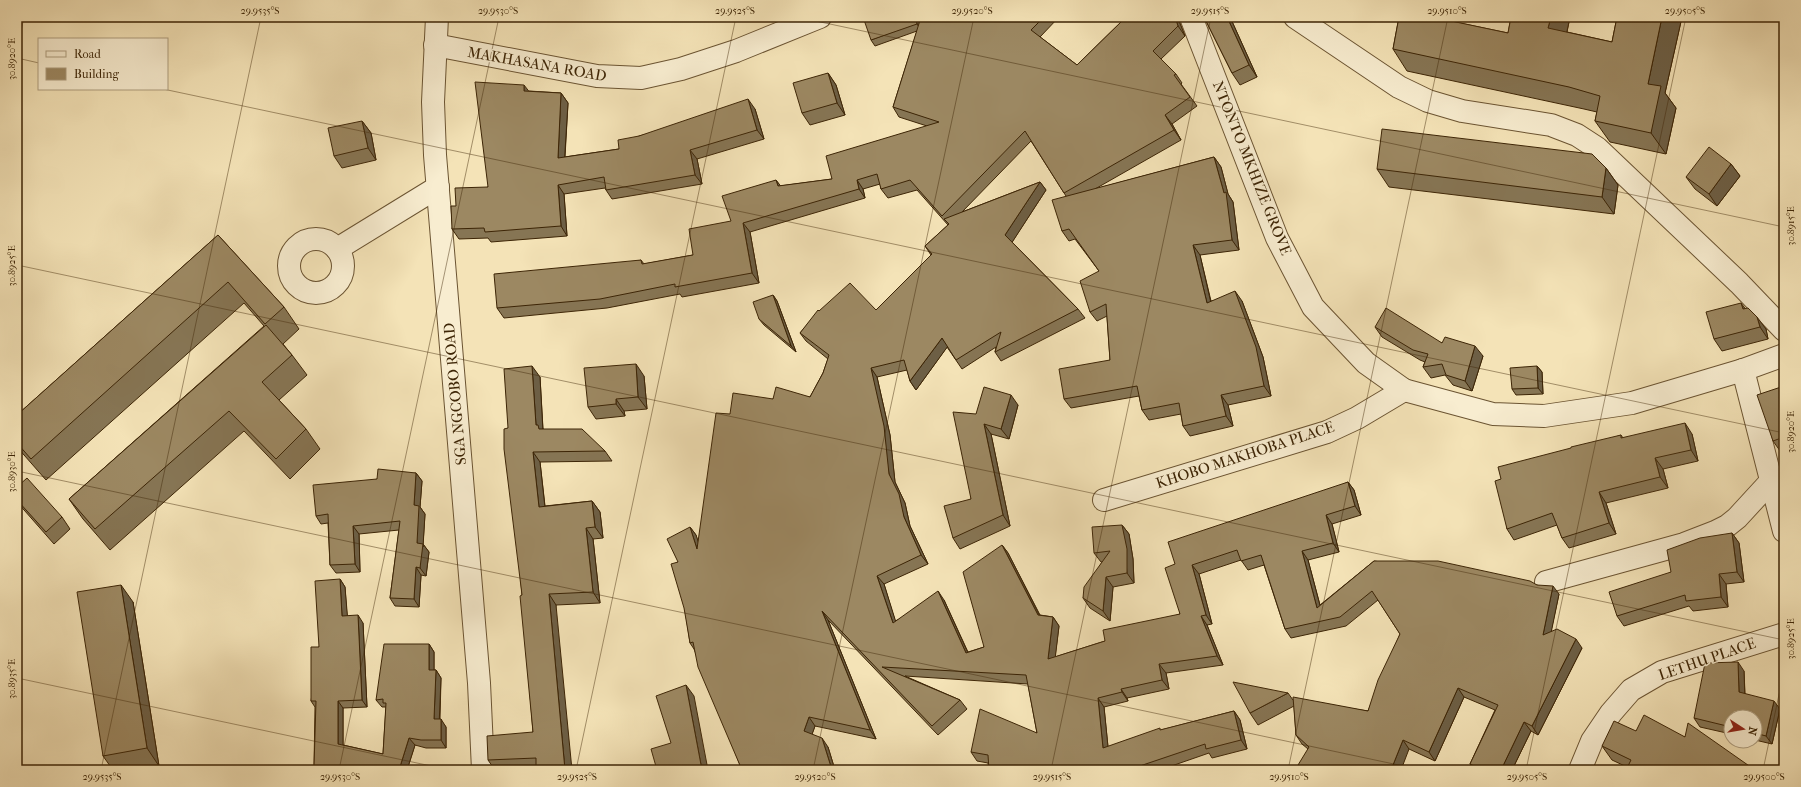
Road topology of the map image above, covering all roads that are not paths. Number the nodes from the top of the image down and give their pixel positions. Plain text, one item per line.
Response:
1 (437, 17) edge
2 (820, 17) edge
3 (1192, 17) edge
4 (1295, 17) edge
5 (435, 46) junction
6 (438, 186) junction
7 (337, 249) dead end
8 (1784, 330) edge
9 (1784, 355) edge
10 (1743, 370) junction
11 (1404, 390) junction
12 (1777, 488) edge
13 (1104, 500) dead end
14 (1784, 531) edge
15 (1546, 582) dead end
16 (1784, 634) edge
17 (483, 770) edge
18 (1580, 770) edge

1 - 5 street, SGA NGCOBO ROAD
2 - 5 street, MAKHASANA ROAD
3 - 11 street, NTONTO MKHIZE GROVE
4 - 8 street
5 - 6 street, SGA NGCOBO ROAD
6 - 7 street
6 - 17 street, SGA NGCOBO ROAD
9 - 10 street, NTONTO MKHIZE GROVE
10 - 11 street, NTONTO MKHIZE GROVE
10 - 12 street
11 - 13 street, KHOBO MAKHOBA PLACE
12 - 14 street
12 - 15 street
16 - 18 street, LETHU PLACE

